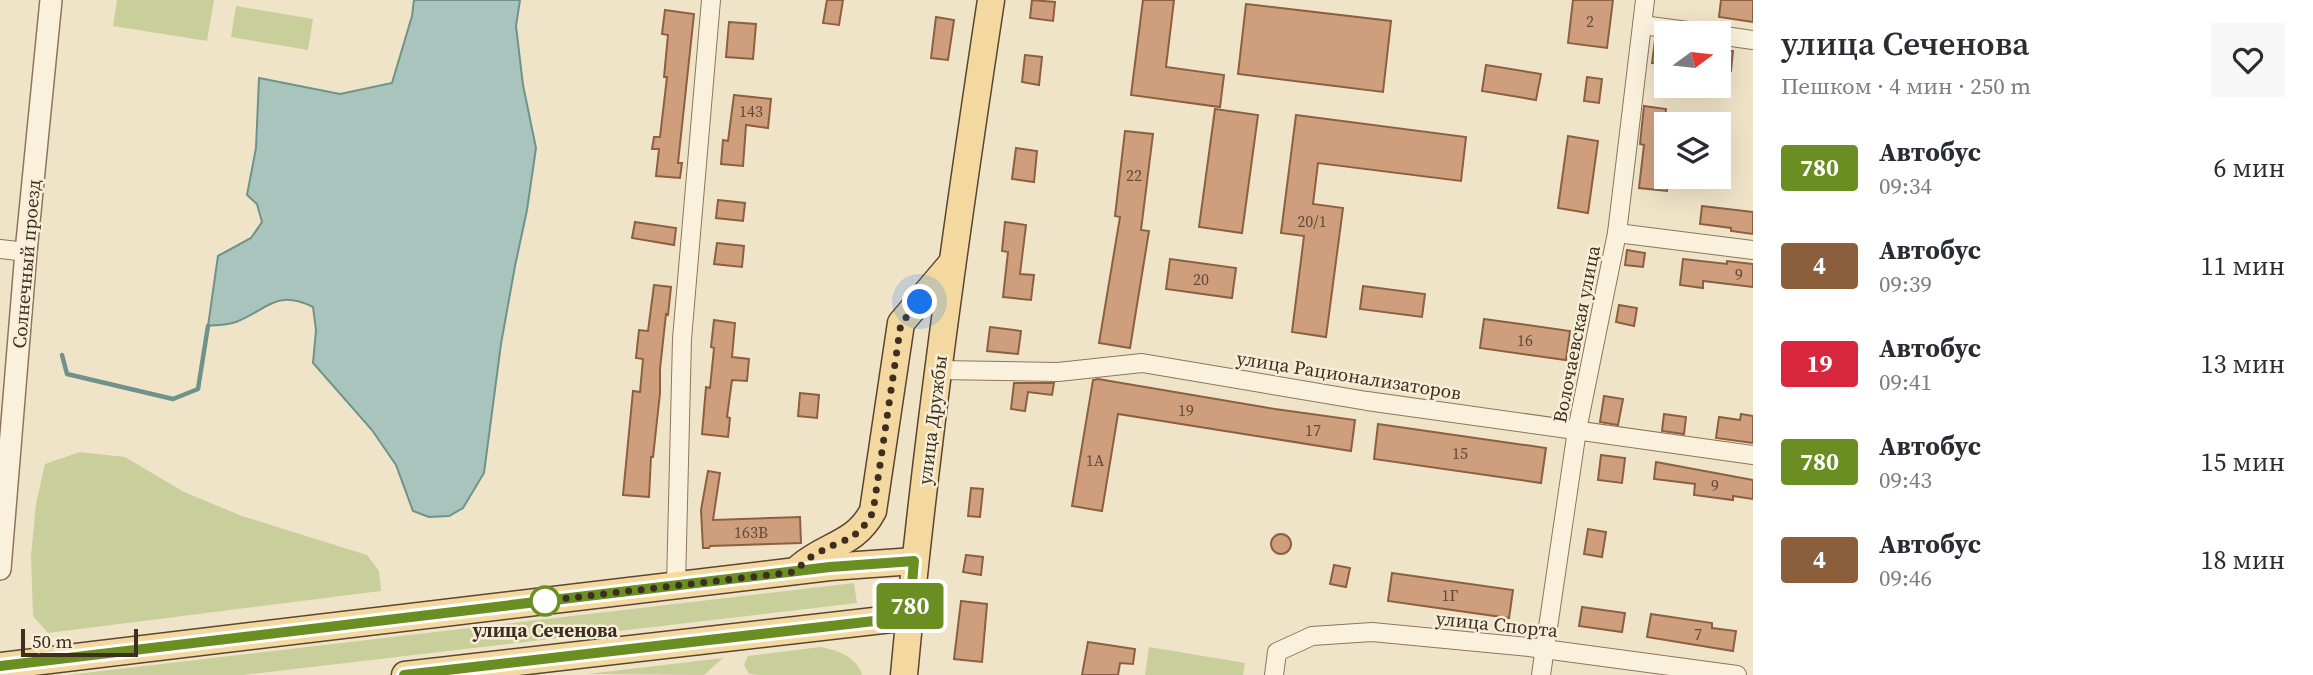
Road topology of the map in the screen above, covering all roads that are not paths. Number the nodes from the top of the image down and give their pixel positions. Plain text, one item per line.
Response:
1 (51, 0) edge
2 (711, 0) edge
3 (991, 0) edge
4 (1645, 0) edge
5 (1642, 25) junction
6 (1654, 27) edge
7 (1731, 37) edge
8 (1753, 40) edge
9 (1617, 233) junction
10 (0, 249) edge
11 (1753, 250) edge
12 (26, 252) junction
13 (951, 264) junction
14 (938, 370) junction
15 (1577, 430) junction
16 (1753, 455) edge
17 (914, 561) junction
18 (0, 569) edge
19 (794, 572) junction
20 (676, 585) junction
21 (909, 617) junction
22 (1545, 650) junction
23 (0, 666) edge
24 (405, 675) edge
25 (904, 675) edge
26 (1275, 675) edge
27 (1541, 675) edge
28 (1737, 675) edge

1 - 12 street, Солнечный проезд
2 - 20 street
3 - 13 main road, улица Дружбы
4 - 5 street, Волочаевская улица
5 - 6 street
5 - 9 street, Волочаевская улица
7 - 8 street
9 - 11 street
9 - 15 street, Волочаевская улица
10 - 12 street
12 - 18 street, Солнечный проезд
13 - 14 main road, улица Дружбы
13 - 19 main road
14 - 15 street, улица Рационализаторов
14 - 17 main road, улица Дружбы
15 - 16 street, улица Рационализаторов
15 - 22 street, Волочаевская улица
17 - 19 main road
17 - 21 main road, улица Дружбы
19 - 20 main road
20 - 23 main road
21 - 24 main road
21 - 25 main road, улица Дружбы
22 - 26 street, улица Спорта
22 - 27 street, Волочаевская улица
22 - 28 street, улица Спорта

